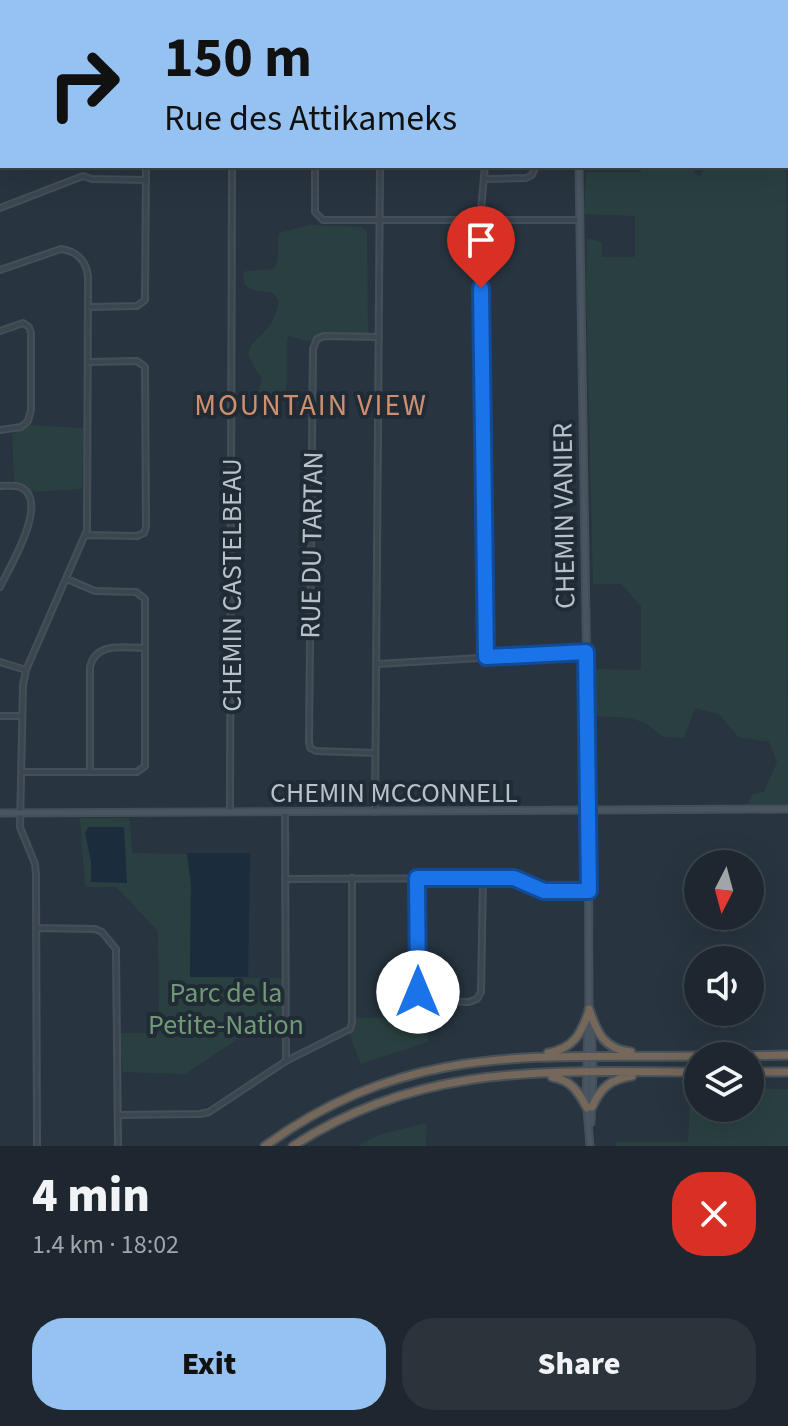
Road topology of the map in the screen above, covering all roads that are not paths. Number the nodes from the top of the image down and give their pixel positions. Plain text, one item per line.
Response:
1 (146, 168) edge
2 (232, 168) edge
3 (315, 168) edge
4 (380, 168) edge
5 (485, 168) edge
6 (535, 168) edge
7 (579, 168) edge
8 (485, 179) junction
9 (146, 180) junction
10 (0, 208) edge
11 (380, 220) junction
12 (480, 220) junction
13 (579, 220) junction
14 (0, 270) edge
15 (89, 307) junction
16 (0, 331) edge
17 (379, 337) junction
18 (89, 362) junction
19 (0, 430) edge
20 (0, 486) edge
21 (86, 535) junction
22 (67, 579) junction
23 (0, 587) edge
24 (146, 648) junction
25 (586, 652) junction
26 (486, 657) junction
27 (0, 662) edge
28 (376, 664) junction
29 (26, 670) junction
30 (0, 716) edge
31 (22, 716) junction
32 (375, 753) junction
33 (90, 771) junction
34 (22, 772) junction
35 (788, 809) edge
36 (589, 810) junction
37 (285, 812) junction
38 (375, 812) junction
39 (0, 813) edge
40 (21, 813) junction
41 (230, 813) junction
42 (352, 878) junction
43 (417, 878) junction
44 (483, 878) junction
45 (285, 879) junction
46 (589, 891) junction
47 (36, 928) junction
48 (589, 1009) junction
49 (764, 1055) edge
50 (788, 1055) edge
51 (590, 1056) junction
52 (530, 1057) junction
53 (673, 1057) junction
54 (684, 1057) edge
55 (286, 1061) junction
56 (671, 1072) junction
57 (684, 1072) edge
58 (764, 1072) edge
59 (788, 1072) edge
60 (534, 1073) junction
61 (590, 1073) junction
62 (590, 1107) junction
63 (118, 1115) junction
64 (37, 1146) edge
65 (118, 1146) edge
66 (265, 1146) edge
67 (293, 1146) edge
68 (590, 1146) edge

1 - 9 street
2 - 41 street, CHEMIN CASTELBEAU
3 - 11 street
4 - 11 street
5 - 8 street
6 - 8 street
7 - 13 main road, CHEMIN VANIER
8 - 12 street
9 - 10 street
9 - 15 street
11 - 12 street
11 - 17 street
12 - 13 street
12 - 26 street
13 - 25 main road, CHEMIN VANIER
14 - 15 street
15 - 18 street
16 - 19 street
17 - 28 street
17 - 32 street, RUE DU TARTAN
18 - 21 street
18 - 21 street
20 - 23 street
21 - 22 street
22 - 24 street
22 - 29 street
24 - 33 street
24 - 33 street
25 - 26 street
25 - 36 main road, CHEMIN VANIER
26 - 28 street
27 - 29 street
28 - 32 street
29 - 31 street
30 - 31 street
31 - 34 street
32 - 38 street
33 - 34 street
34 - 40 street
35 - 36 main road, CHEMIN MCCONNELL
36 - 38 main road, CHEMIN MCCONNELL
36 - 46 main road, CHEMIN VANIER
37 - 38 main road, CHEMIN MCCONNELL
37 - 41 main road, CHEMIN MCCONNELL
37 - 45 street
39 - 40 main road, CHEMIN MCCONNELL
40 - 41 main road, CHEMIN MCCONNELL
40 - 47 street
42 - 43 street
42 - 45 street
42 - 55 street
43 - 44 street
43 - 44 street
44 - 46 street
45 - 55 street
46 - 48 main road, CHEMIN VANIER
47 - 63 street
47 - 64 street
48 - 51 main road, CHEMIN VANIER
48 - 52 highway
48 - 53 highway
49 - 50 highway
51 - 52 highway
51 - 53 highway
51 - 61 main road, CHEMIN VANIER
52 - 66 highway
53 - 54 highway
55 - 63 street
56 - 57 highway
56 - 61 highway
56 - 62 highway
58 - 59 highway
60 - 61 highway
60 - 62 highway
60 - 67 highway
61 - 62 main road, CHEMIN VANIER
62 - 68 main road, CHEMIN VANIER
63 - 65 street

